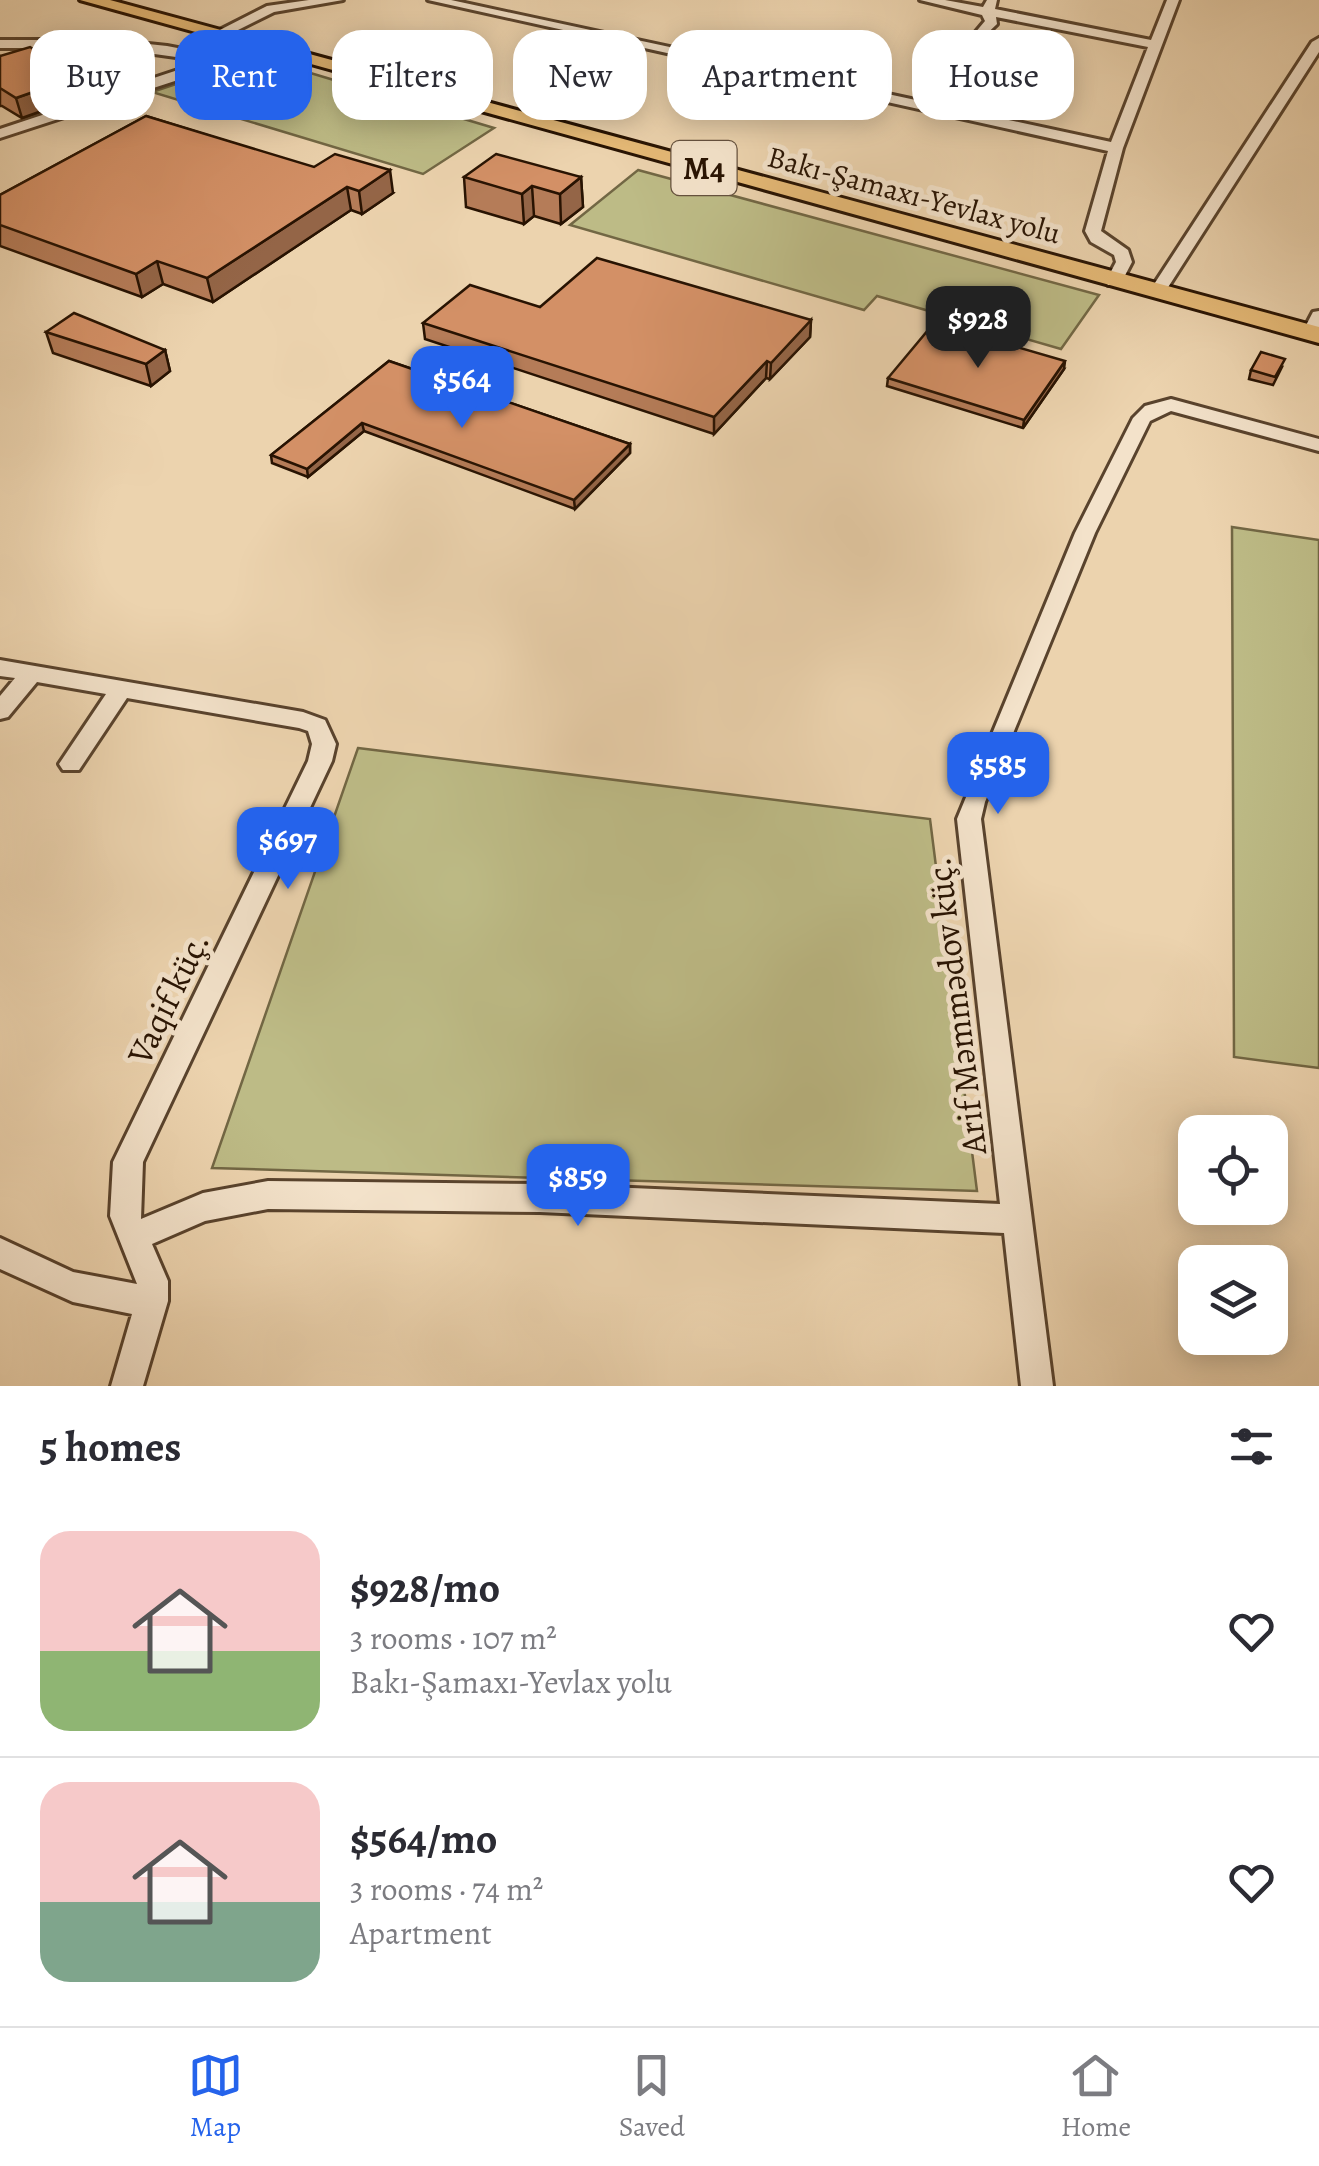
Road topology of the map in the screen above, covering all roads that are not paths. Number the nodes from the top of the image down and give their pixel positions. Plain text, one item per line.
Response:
1 (90, 0) edge
2 (337, 0) edge
3 (434, 0) edge
4 (926, 0) edge
5 (1173, 0) edge
6 (991, 6) edge
7 (205, 30) edge
8 (228, 30) edge
9 (985, 30) edge
10 (1319, 42) edge
11 (0, 44) edge
12 (1158, 45) junction
13 (175, 49) edge
14 (312, 60) edge
15 (175, 76) edge
16 (0, 134) edge
17 (1116, 148) junction
18 (1114, 281) junction
19 (1157, 292) junction
20 (1316, 328) edge
21 (1319, 445) edge
22 (0, 668) edge
23 (32, 674) junction
24 (121, 689) junction
25 (0, 712) edge
26 (71, 764) dead end
27 (1017, 1219) junction
28 (134, 1236) junction
29 (0, 1252) edge
30 (152, 1302) junction
31 (127, 1386) edge
32 (1038, 1386) edge

1 - 7 highway, Bakı-Şamaxı-Yevlax yolu / M4
2 - 8 street
3 - 17 street
4 - 6 street
5 - 12 street
6 - 9 street
6 - 12 street
10 - 19 street
11 - 13 street
12 - 17 street
14 - 18 highway, Bakı-Şamaxı-Yevlax yolu / M4
15 - 16 street
17 - 18 street
18 - 19 highway, Bakı-Şamaxı-Yevlax yolu / M4
19 - 20 highway, Bakı-Şamaxı-Yevlax yolu / M4
21 - 27 street, Arif Məmmədov küç.
22 - 23 street, Vaqif küç.
23 - 24 street, Vaqif küç.
23 - 25 street
24 - 26 street
24 - 28 street, Vaqif küç.
27 - 28 street
27 - 32 street, Arif Məmmədov küç.
28 - 30 street, Vaqif küç.
29 - 30 street
30 - 31 street, Vaqif küç.

